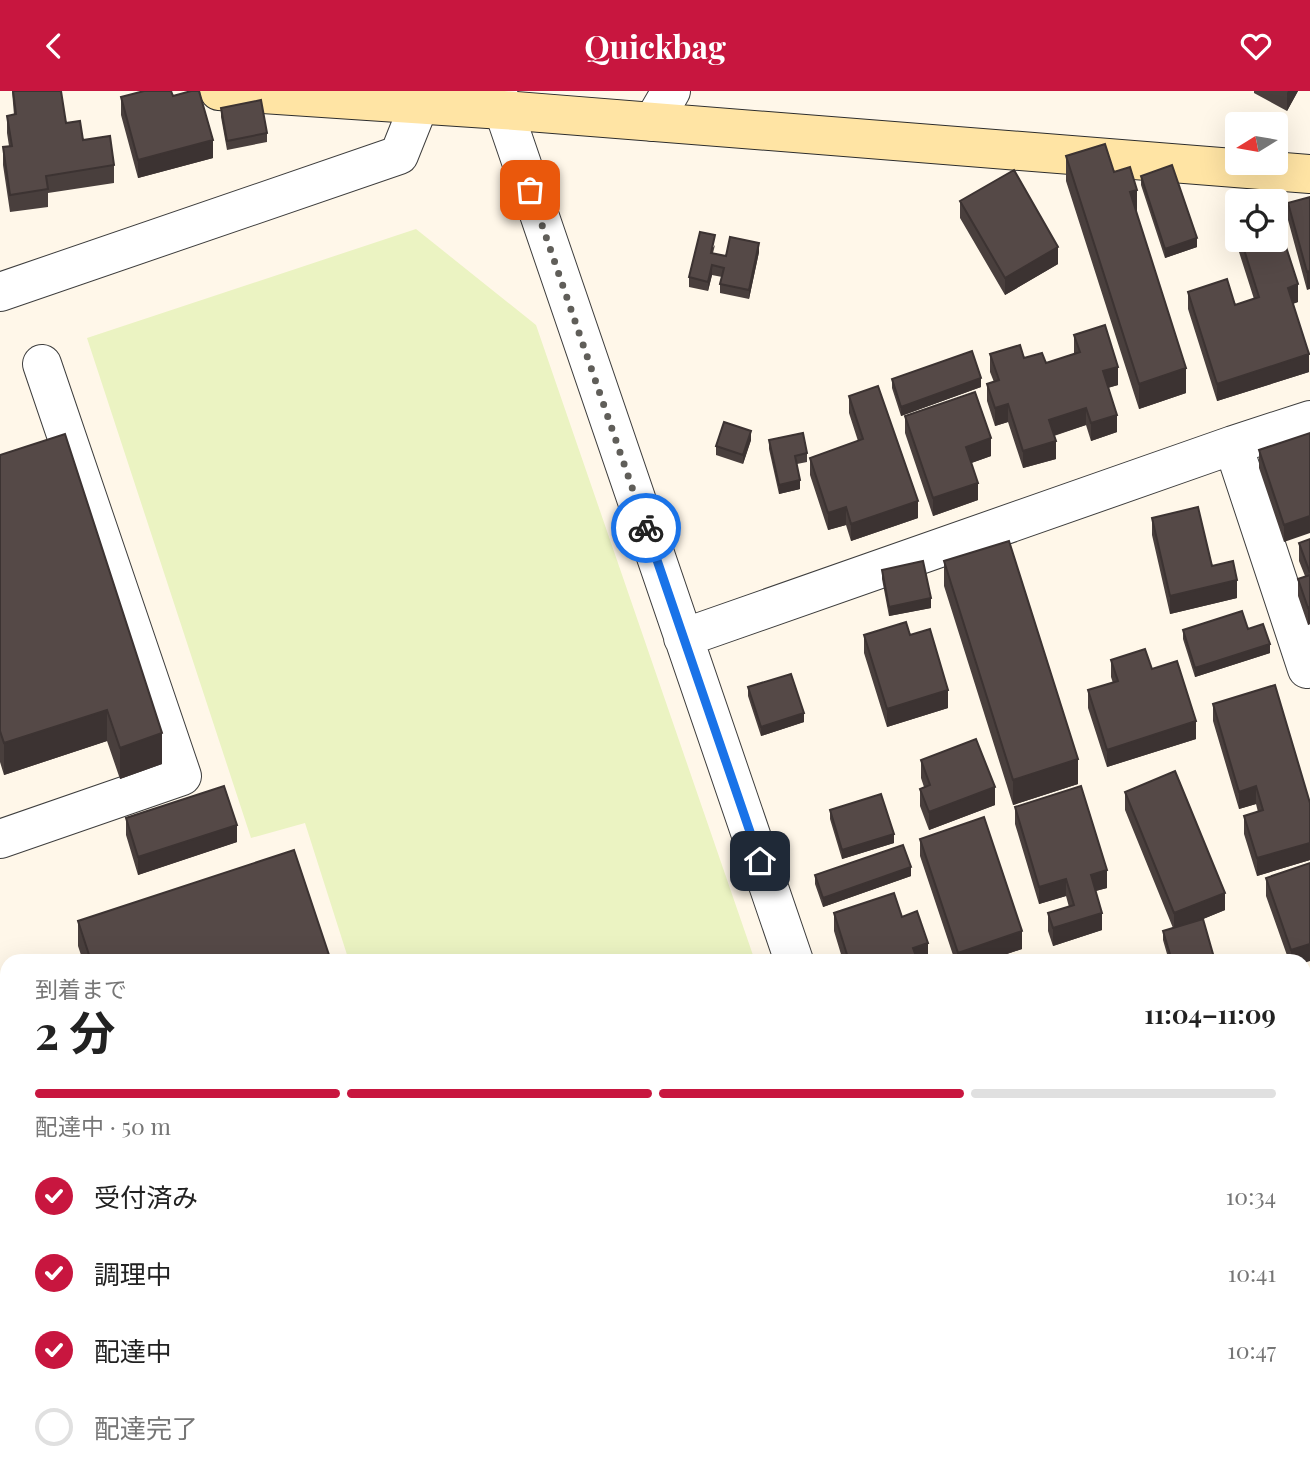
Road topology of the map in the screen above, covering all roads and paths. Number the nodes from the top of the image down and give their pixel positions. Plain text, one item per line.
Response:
1 (219, 91) edge
2 (500, 101) edge
3 (419, 105) junction
4 (662, 107) edge
5 (1310, 174) edge
6 (0, 292) edge
7 (42, 364) dead end
8 (1310, 420) edge
9 (1233, 445) junction
10 (683, 638) junction
11 (1307, 669) dead end
12 (0, 839) edge
13 (792, 954) edge

1 - 3 street
2 - 3 street
2 - 4 street
2 - 10 street
3 - 6 street
4 - 5 street
7 - 12 street
8 - 9 street
9 - 10 street
9 - 11 street
10 - 13 street

